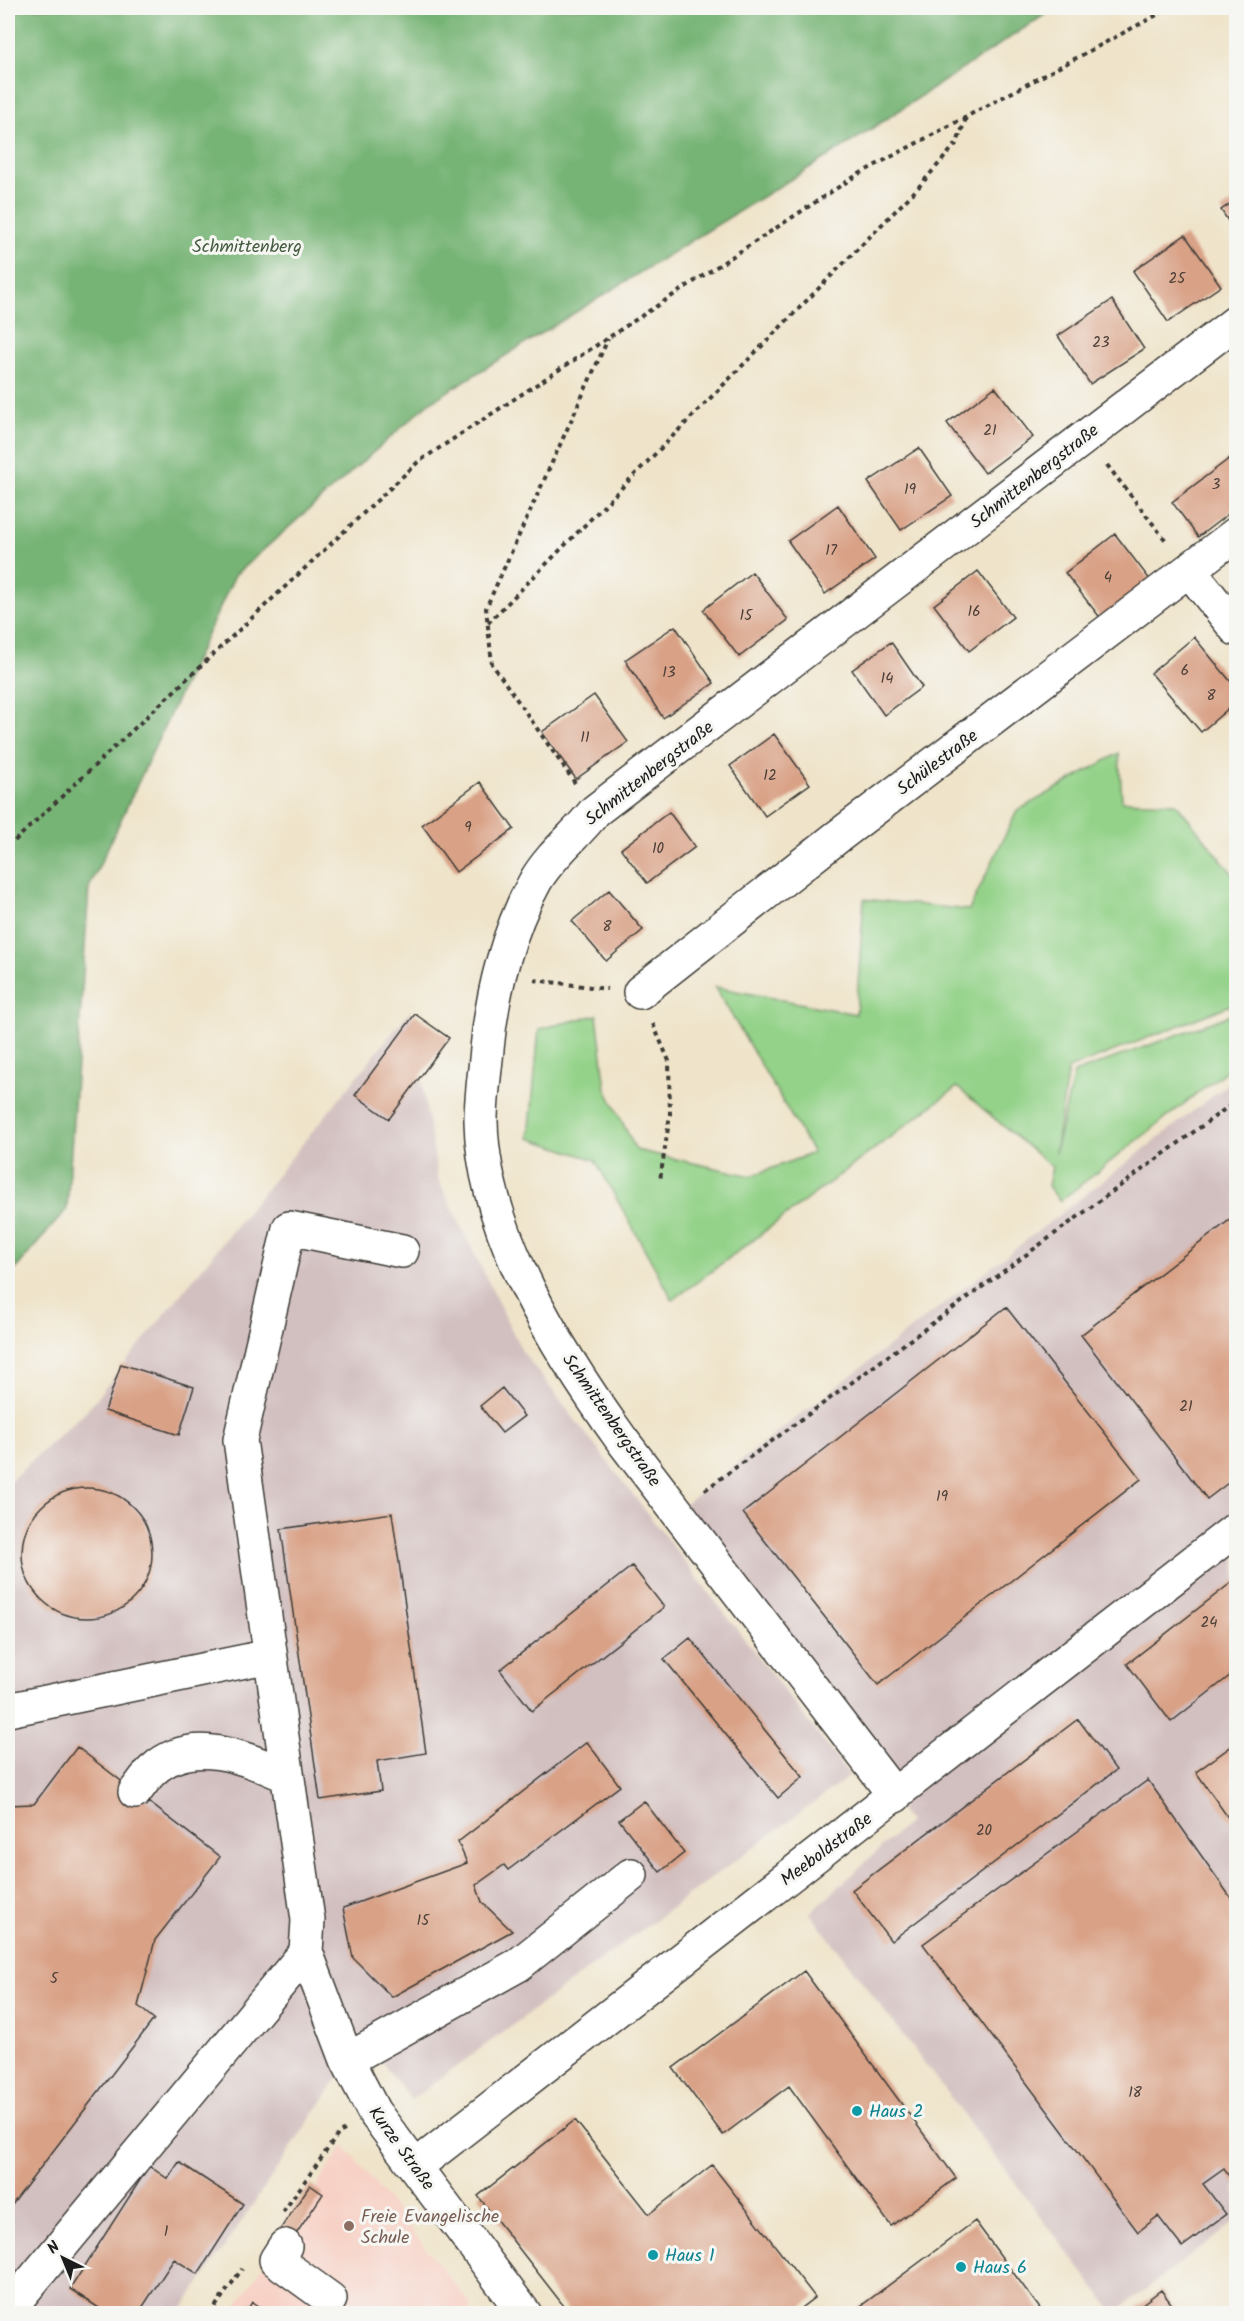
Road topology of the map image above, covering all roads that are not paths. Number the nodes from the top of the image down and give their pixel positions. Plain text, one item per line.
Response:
1 (1236, 322) edge
2 (1236, 534) edge
3 (1189, 570) junction
4 (1236, 629) edge
5 (640, 993) road end
6 (402, 1251) dead end
7 (1236, 1529) edge
8 (270, 1656) junction
9 (8, 1710) edge
10 (287, 1776) junction
11 (135, 1792) dead end
12 (895, 1796) junction
13 (631, 1875) dead end
14 (306, 1952) junction
15 (347, 2060) junction
16 (415, 2167) junction
17 (282, 2232) road end
18 (330, 2299) dead end
19 (8, 2310) edge
20 (525, 2313) edge

1 - 12 street, Schmittenbergstraße
2 - 3 street, Schülestraße
3 - 4 street
3 - 5 street, Schülestraße
6 - 8 street
7 - 12 street, Meeboldstraße
8 - 9 street
8 - 10 street
10 - 11 street
10 - 14 street
12 - 16 street, Meeboldstraße
13 - 15 street
14 - 15 street, Kurze Straße
14 - 19 street
15 - 16 street, Kurze Straße
16 - 20 street, Kurze Straße
17 - 18 street

